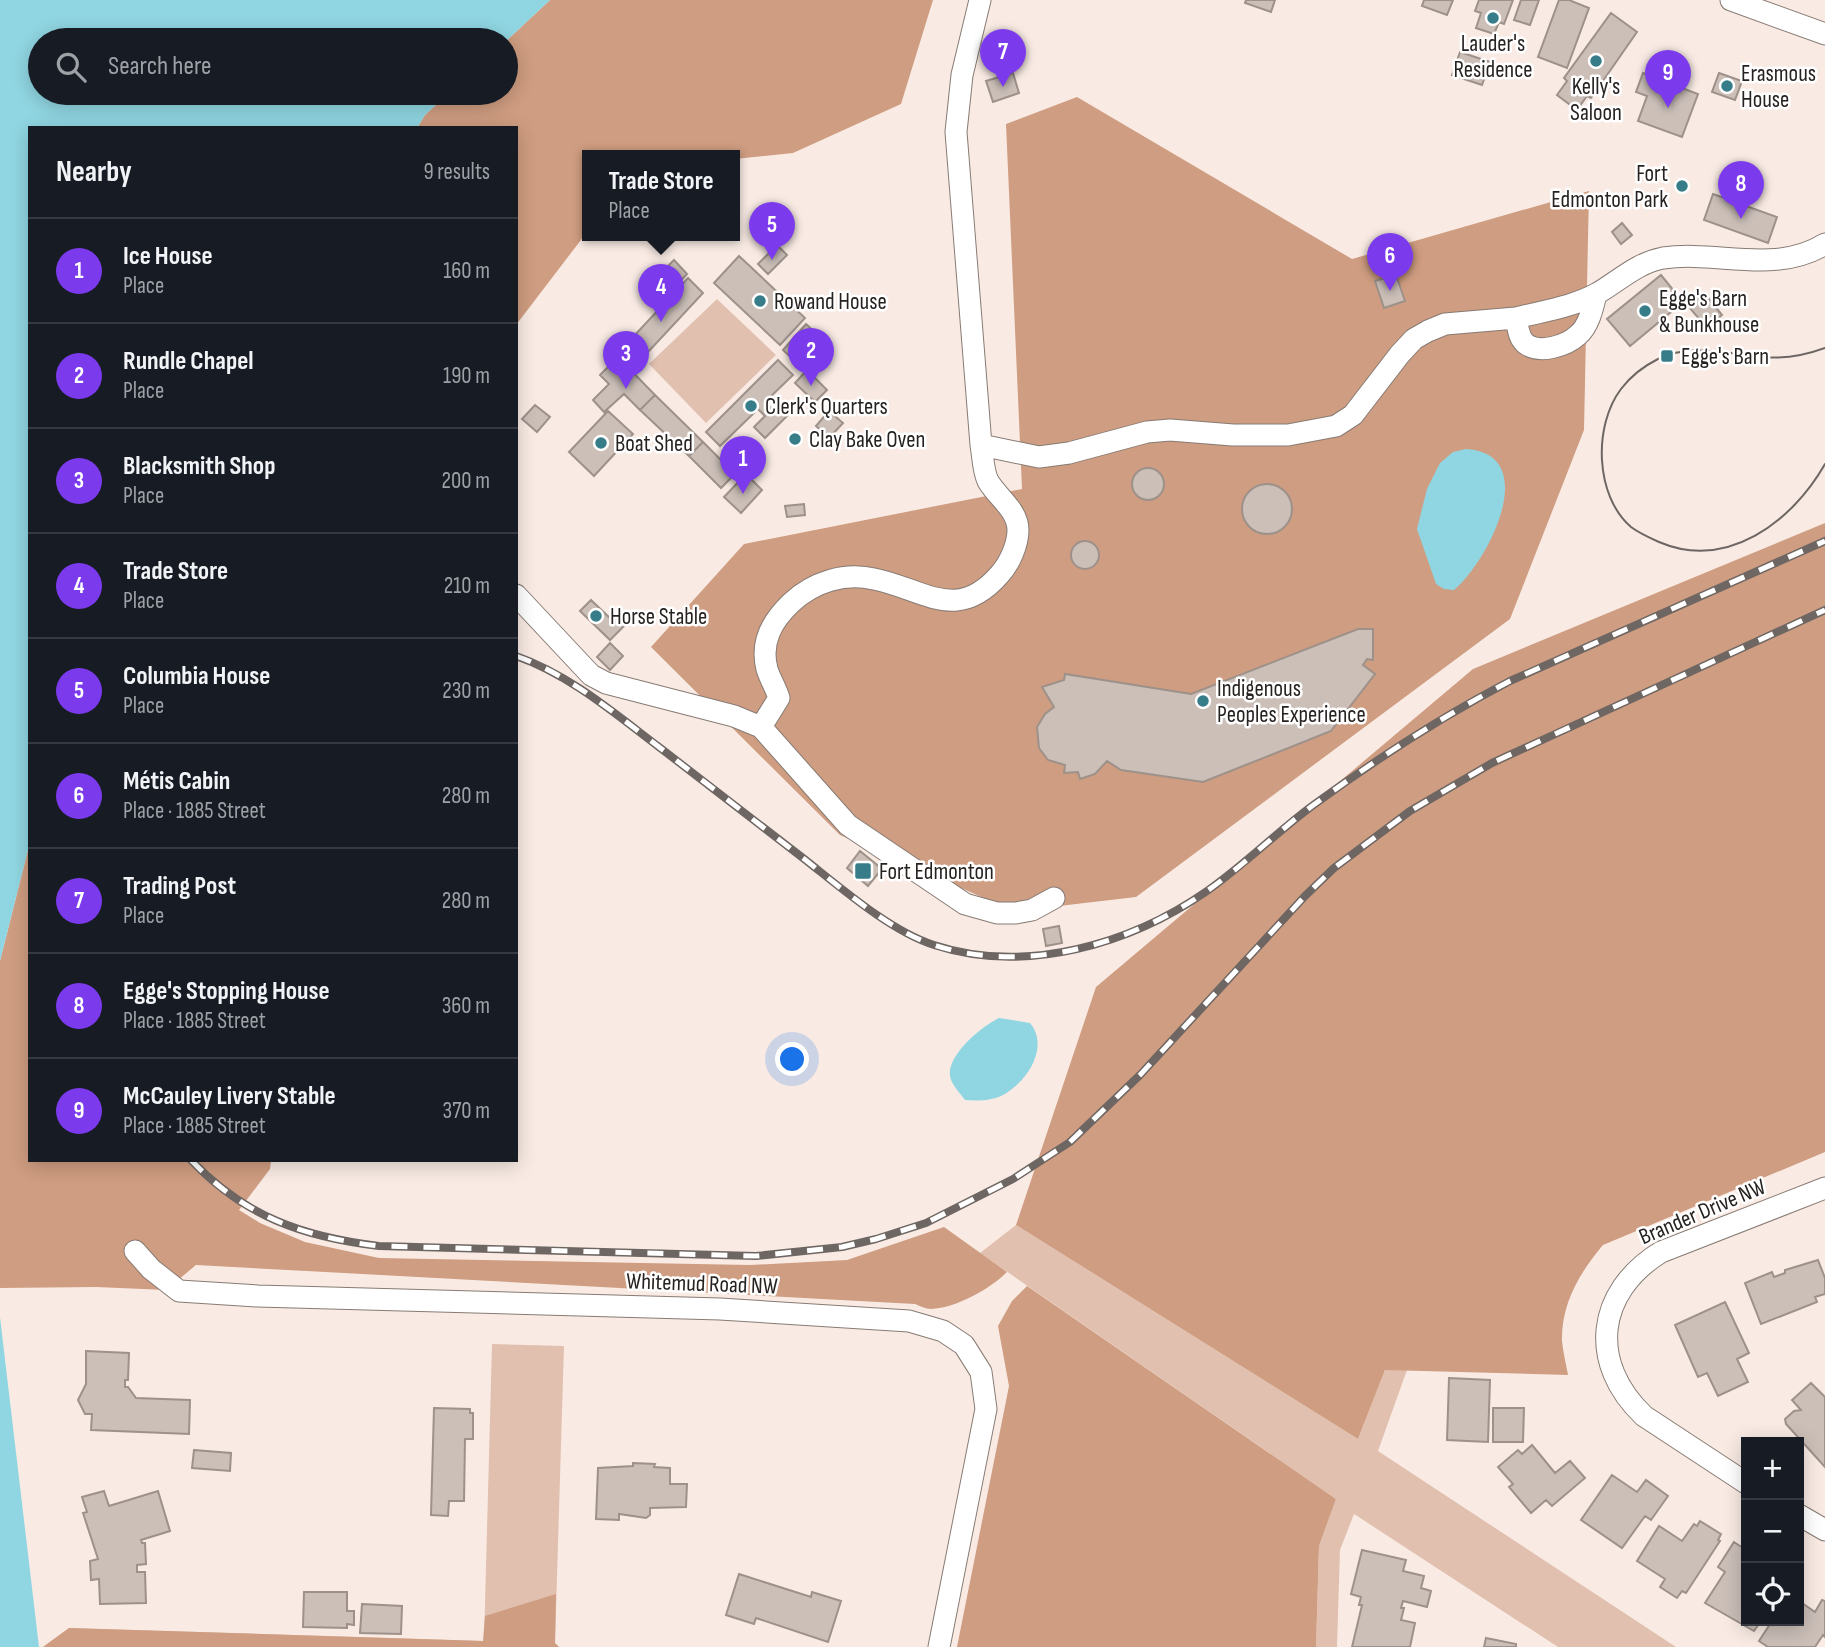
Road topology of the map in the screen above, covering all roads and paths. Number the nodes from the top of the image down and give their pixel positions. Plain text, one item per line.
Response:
1 (980, 0) edge
2 (1731, 0) edge
3 (1825, 34) edge
4 (1825, 244) edge
5 (1596, 294) junction
6 (1516, 318) junction
7 (981, 445) junction
8 (518, 597) edge
9 (761, 727) junction
10 (1054, 898) dead end
11 (1825, 1188) edge
12 (135, 1251) dead end
13 (1741, 1480) edge
14 (1804, 1518) edge
15 (1825, 1530) edge
16 (939, 1647) edge

1 - 7 street
2 - 3 street
4 - 5 street
5 - 6 street
5 - 6 street
6 - 7 street
7 - 9 street
8 - 9 street
9 - 10 street
11 - 13 street, Brander Drive NW
12 - 16 street, Whitemud Road NW
14 - 15 street

